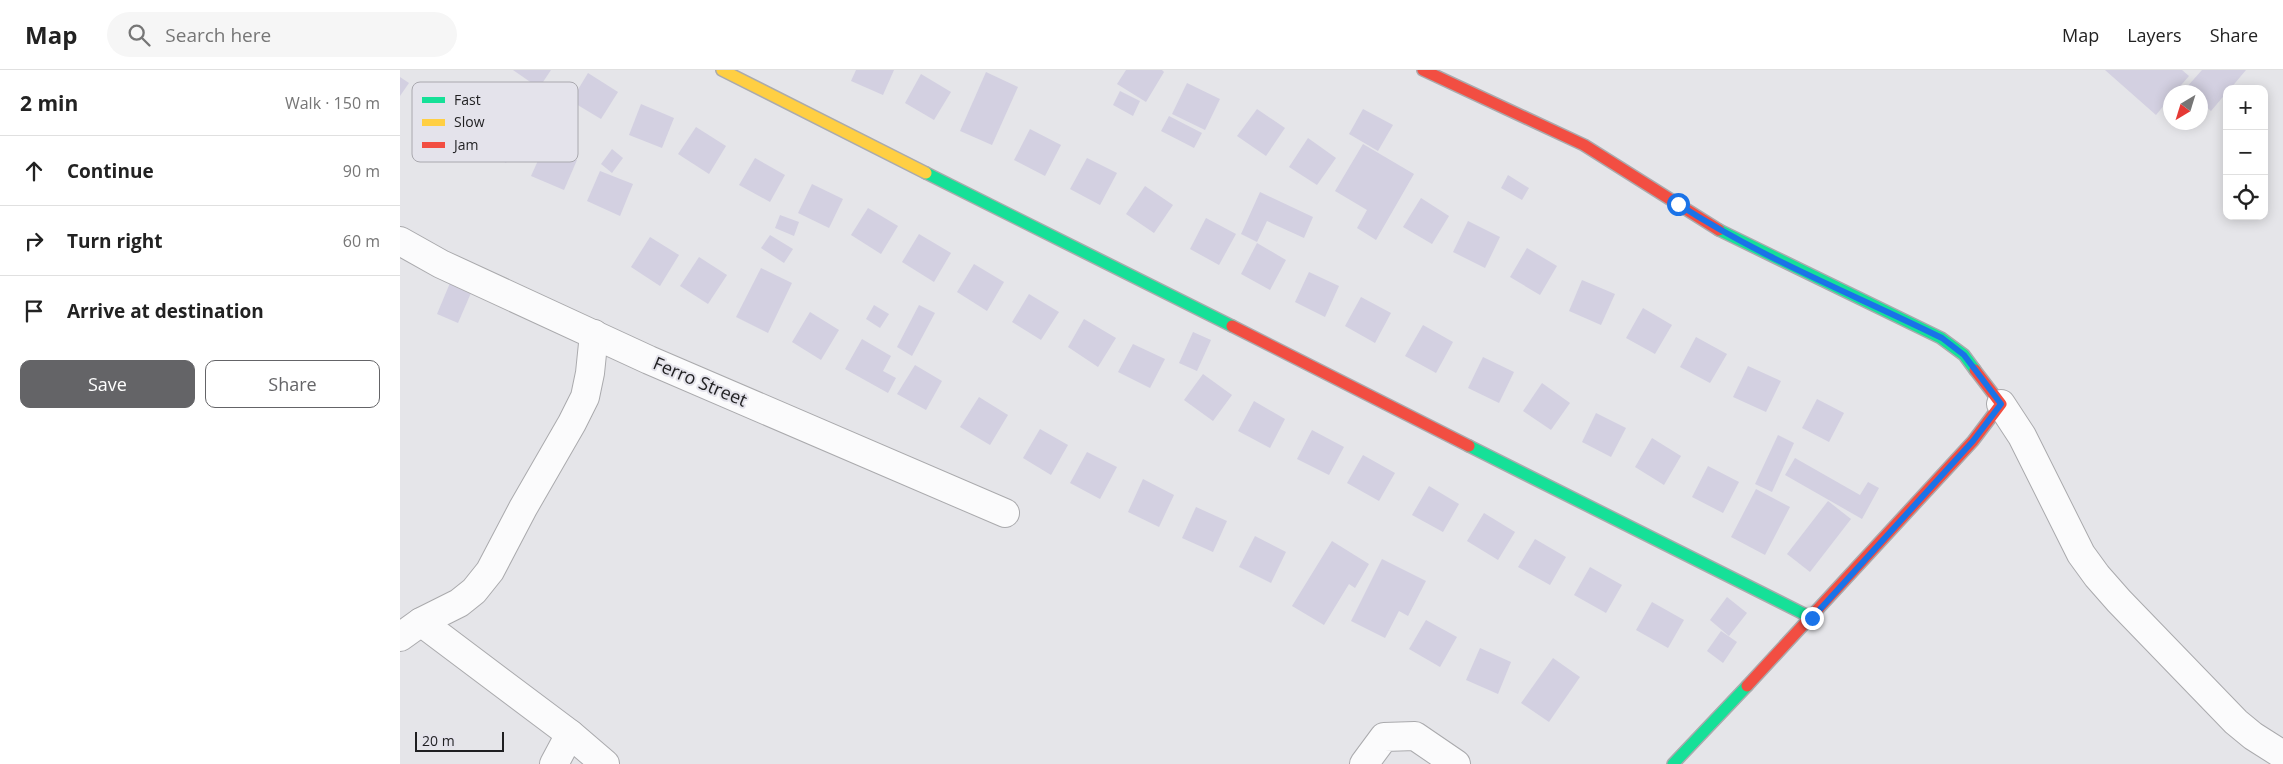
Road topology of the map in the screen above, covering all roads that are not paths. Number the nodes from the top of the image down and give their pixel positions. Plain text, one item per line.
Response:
1 (722, 70) edge
2 (1424, 70) edge
3 (400, 241) edge
4 (594, 334) junction
5 (2001, 404) junction
6 (1005, 513) dead end
7 (1812, 618) junction
8 (411, 630) edge
9 (570, 734) junction
10 (2283, 755) edge
11 (554, 764) edge
12 (605, 764) edge
13 (1364, 764) edge
14 (1456, 764) edge
15 (1673, 764) edge

1 - 7 street
2 - 5 street
3 - 4 street, Ferro Street
4 - 6 street, Ferro Street
4 - 8 street
5 - 7 street
5 - 10 street
7 - 15 street
8 - 9 street
9 - 11 street
9 - 12 street
13 - 14 street

